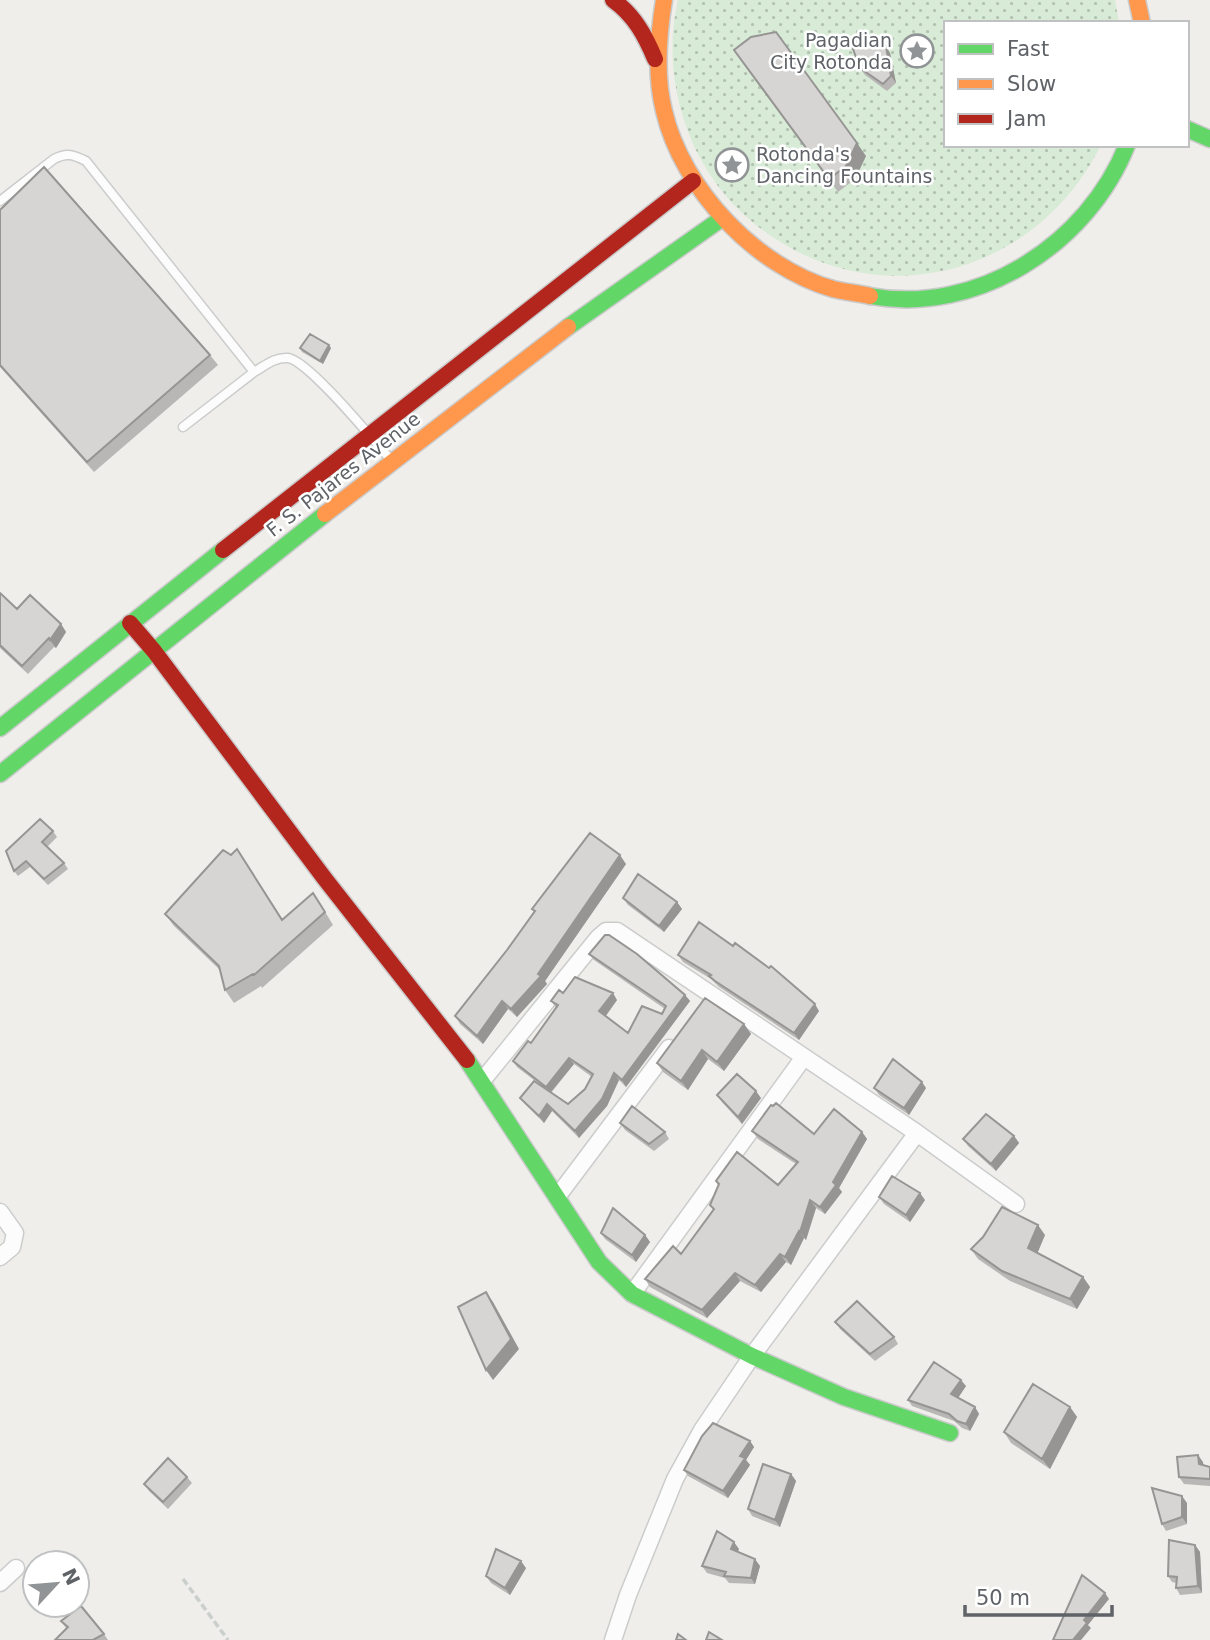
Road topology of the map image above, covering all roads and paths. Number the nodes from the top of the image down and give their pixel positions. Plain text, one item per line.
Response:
1 (613, 0) edge
2 (664, 0) edge
3 (1137, 0) edge
4 (1142, 21) edge
5 (658, 66) junction
6 (1126, 150) edge
7 (693, 181) junction
8 (0, 201) edge
9 (721, 219) junction
10 (254, 372) junction
11 (183, 427) dead end
12 (369, 435) junction
13 (391, 460) junction
14 (130, 623) junction
15 (154, 651) junction
16 (0, 727) edge
17 (0, 774) edge
18 (678, 1035) edge
19 (804, 1057) junction
20 (482, 1081) junction
21 (917, 1133) junction
22 (557, 1198) junction
23 (1016, 1205) dead end
24 (0, 1212) edge
25 (0, 1257) edge
26 (632, 1294) junction
27 (752, 1356) junction
28 (950, 1433) dead end
29 (16, 1567) dead end
30 (183, 1578) dead end
31 (0, 1583) edge
32 (228, 1640) edge
33 (613, 1640) edge

1 - 5 main road
2 - 5 main road
3 - 4 main road
5 - 7 main road
6 - 9 main road
7 - 9 main road
7 - 12 main road, F. S. Pajares Avenue
8 - 10 lane
9 - 13 main road, F. S. Pajares Avenue
10 - 11 lane
10 - 12 lane
12 - 13 lane
12 - 14 main road, F. S. Pajares Avenue
13 - 15 main road, F. S. Pajares Avenue
14 - 15 main road
14 - 16 main road, F. S. Pajares Avenue
15 - 17 main road, F. S. Pajares Avenue
15 - 20 main road
18 - 22 street
19 - 20 street
19 - 21 street
19 - 26 street
20 - 22 main road
21 - 23 street
21 - 27 street
22 - 26 main road
24 - 25 street
26 - 27 main road
27 - 28 main road
27 - 33 street
29 - 31 street
30 - 32 path

